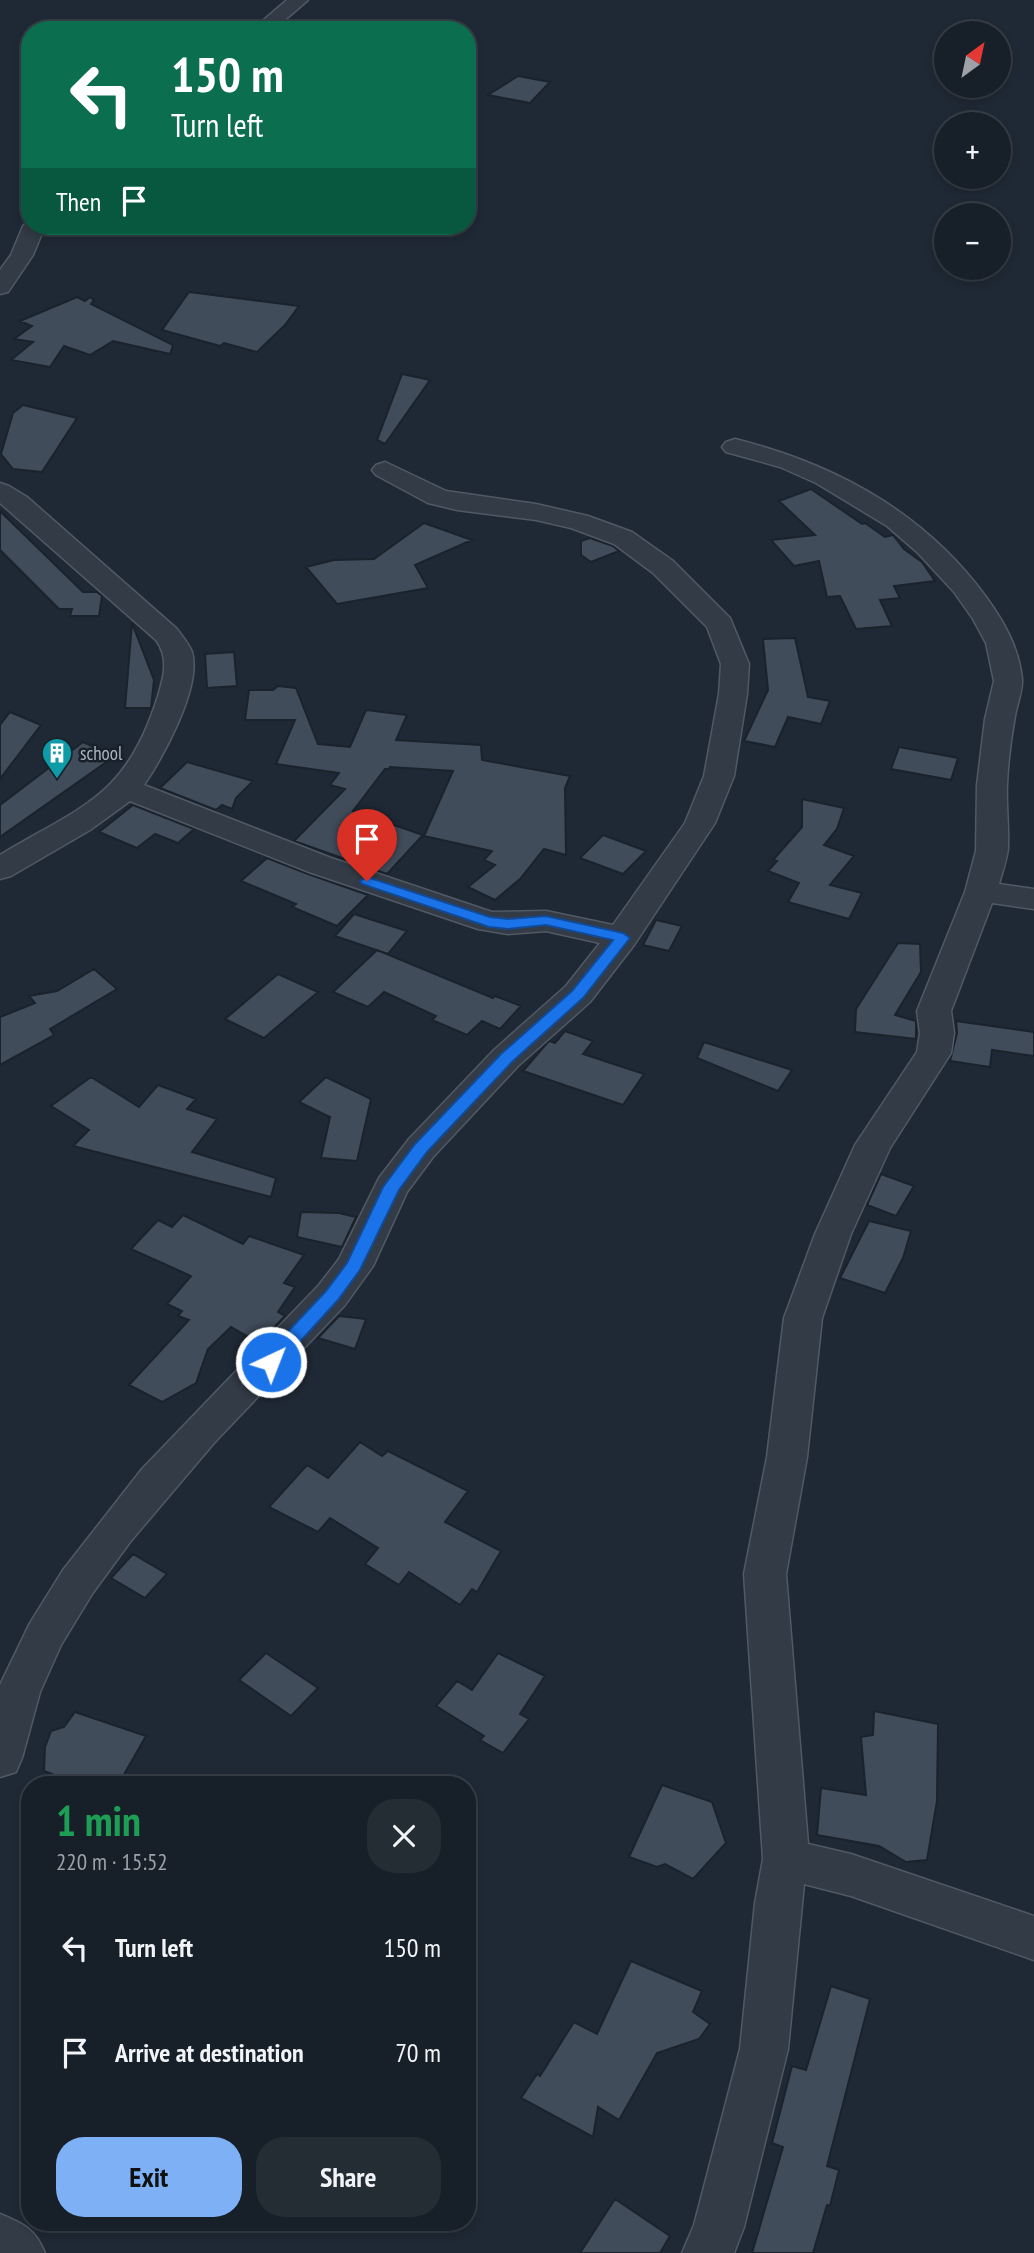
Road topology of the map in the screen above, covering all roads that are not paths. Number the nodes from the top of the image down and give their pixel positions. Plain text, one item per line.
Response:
1 (299, 0) edge
2 (272, 21) edge
3 (30, 235) edge
4 (0, 286) edge
5 (735, 447) dead end
6 (385, 470) dead end
7 (0, 491) edge
8 (126, 789) junction
9 (0, 869) edge
10 (981, 892) junction
11 (1034, 899) edge
12 (623, 938) junction
13 (0, 1758) edge
14 (786, 1859) junction
15 (1034, 1938) edge
16 (0, 2240) edge
17 (19, 2253) edge
18 (708, 2253) edge

1 - 2 street
3 - 4 street
5 - 10 street
6 - 12 street
7 - 8 street
8 - 9 street
8 - 12 street
10 - 11 street
10 - 14 street
12 - 13 street
14 - 15 street
14 - 18 street
16 - 17 street

